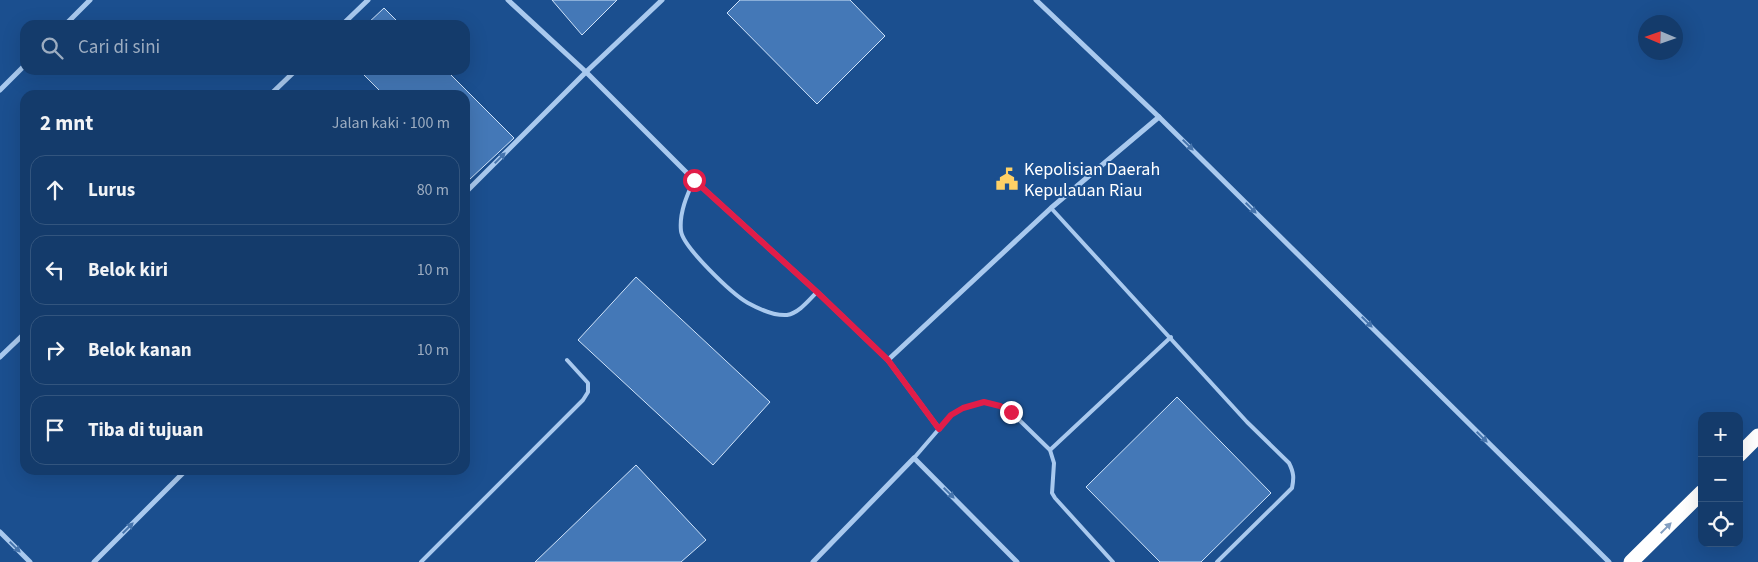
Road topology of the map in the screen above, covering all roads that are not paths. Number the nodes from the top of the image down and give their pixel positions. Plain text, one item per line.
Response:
1 (90, 0) edge
2 (368, 0) edge
3 (508, 0) edge
4 (662, 0) edge
5 (1036, 0) edge
6 (70, 20) edge
7 (347, 20) edge
8 (20, 70) edge
9 (586, 72) junction
10 (291, 75) edge
11 (0, 90) edge
12 (275, 90) edge
13 (1159, 117) junction
14 (694, 180) junction
15 (470, 187) edge
16 (1051, 208) junction
17 (817, 292) junction
18 (20, 338) edge
19 (1171, 338) junction
20 (0, 357) edge
21 (567, 360) dead end
22 (888, 360) junction
23 (939, 429) junction
24 (1758, 436) edge
25 (1050, 450) junction
26 (1743, 451) edge
27 (914, 458) junction
28 (181, 475) edge
29 (1698, 496) edge
30 (0, 532) edge
31 (30, 562) edge
32 (94, 562) edge
33 (421, 562) edge
34 (812, 562) edge
35 (1017, 562) edge
36 (1113, 562) edge
37 (1217, 562) edge
38 (1609, 562) edge
39 (1631, 562) edge

1 - 6 street
2 - 7 street
3 - 9 street
4 - 9 street
5 - 13 street
8 - 11 street
9 - 14 street
15 -> 9 street
10 - 12 street
13 - 16 street
13 -> 38 street
14 - 17 street
14 - 17 lane
16 - 19 lane
16 - 22 street
17 - 22 street
18 - 20 street
19 - 25 lane
19 - 37 lane
21 - 33 lane
22 - 23 street
23 - 25 lane
23 - 27 lane
24 - 26 highway
25 - 36 lane
27 - 34 street
27 -> 35 street
32 -> 28 street
39 -> 29 highway
30 -> 31 street

